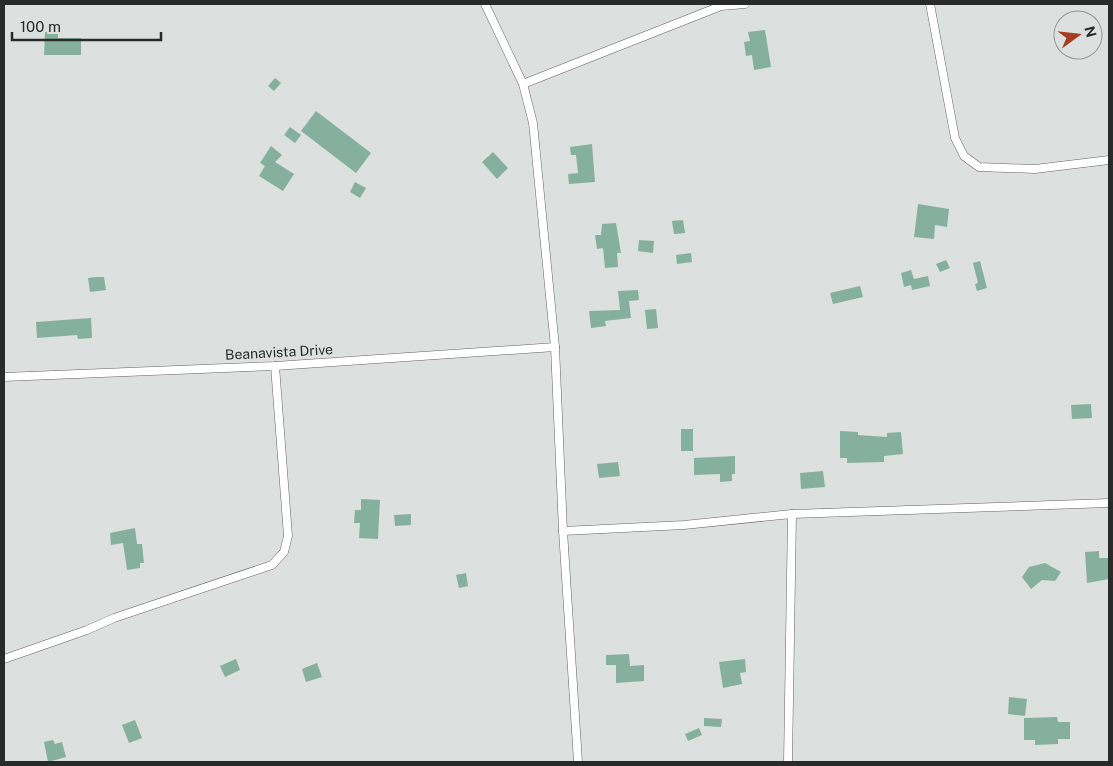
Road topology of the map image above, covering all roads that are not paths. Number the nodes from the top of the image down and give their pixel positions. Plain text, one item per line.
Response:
1 (485, 4) edge
2 (745, 4) edge
3 (930, 4) edge
4 (523, 84) junction
5 (1109, 160) edge
6 (554, 347) junction
7 (275, 366) junction
8 (4, 377) edge
9 (1109, 503) edge
10 (792, 514) junction
11 (563, 531) junction
12 (4, 659) edge
13 (578, 762) edge
14 (788, 762) edge

1 - 4 street
2 - 4 street
3 - 5 street
4 - 6 street
6 - 7 street, Beanavista Drive
6 - 11 street
7 - 8 street, Beanavista Drive
7 - 12 street
9 - 10 street
10 - 11 street
10 - 14 street
11 - 13 street

